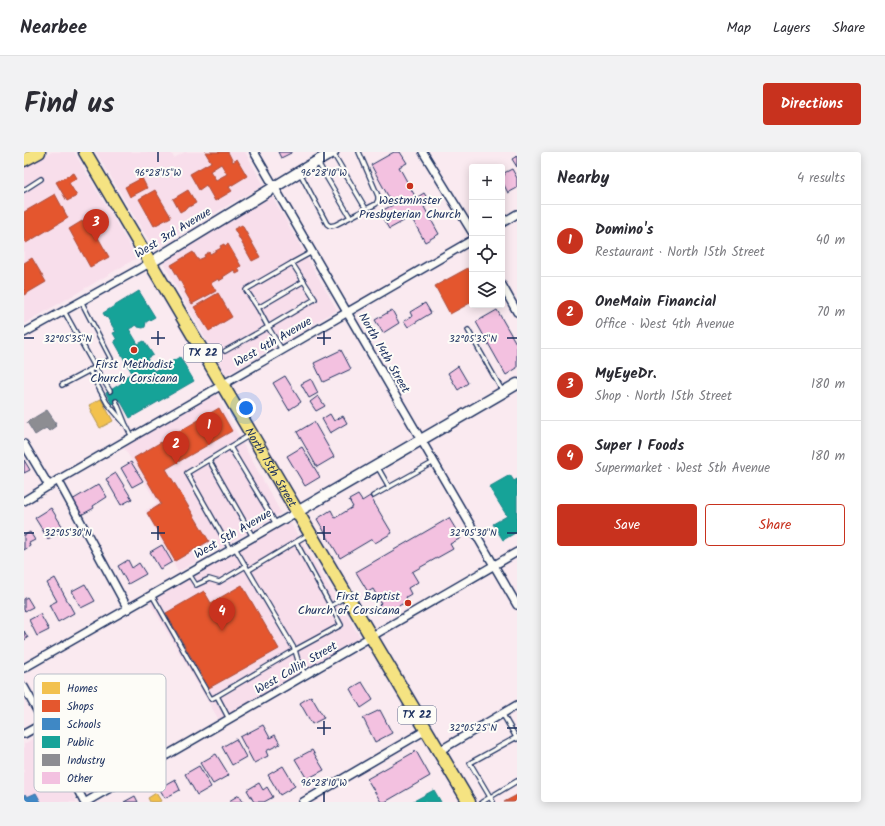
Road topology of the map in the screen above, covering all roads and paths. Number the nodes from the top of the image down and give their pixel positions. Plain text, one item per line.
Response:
1 (38, 152) edge
2 (85, 152) edge
3 (254, 152) edge
4 (333, 152) edge
5 (359, 152) edge
6 (423, 152) edge
7 (24, 160) edge
8 (317, 161) junction
9 (299, 172) junction
10 (41, 179) dead end
11 (274, 187) junction
12 (24, 190) edge
13 (366, 209) junction
14 (517, 214) edge
15 (350, 217) junction
16 (505, 221) edge
17 (469, 227) edge
18 (469, 242) edge
19 (312, 252) junction
20 (292, 262) junction
21 (150, 263) junction
22 (304, 281) junction
23 (505, 290) edge
24 (81, 301) junction
25 (258, 308) junction
26 (64, 311) junction
27 (347, 312) junction
28 (517, 312) edge
29 (268, 327) junction
30 (468, 330) dead end
31 (24, 333) edge
32 (282, 350) junction
33 (225, 351) dead end
34 (95, 367) junction
35 (89, 370) junction
36 (517, 384) edge
37 (62, 385) dead end
38 (222, 385) junction
39 (110, 391) dead end
40 (503, 392) junction
41 (116, 401) dead end
42 (126, 426) junction
43 (251, 434) junction
44 (132, 437) junction
45 (421, 439) junction
46 (24, 444) edge
47 (230, 447) junction
48 (209, 460) junction
49 (434, 462) junction
50 (377, 465) junction
51 (58, 480) junction
52 (49, 486) junction
53 (389, 487) junction
54 (373, 496) dead end
55 (24, 501) edge
56 (297, 512) junction
57 (276, 524) junction
58 (310, 534) junction
59 (254, 537) junction
60 (296, 542) junction
61 (233, 549) junction
62 (517, 552) edge
63 (246, 566) junction
64 (494, 566) junction
65 (249, 570) junction
66 (189, 574) junction
67 (152, 595) junction
68 (347, 596) junction
69 (517, 605) edge
70 (331, 606) junction
71 (128, 609) junction
72 (371, 637) junction
73 (295, 650) junction
74 (24, 668) edge
75 (306, 675) junction
76 (24, 687) edge
77 (217, 696) junction
78 (34, 705) edge
79 (517, 705) edge
80 (502, 713) junction
81 (229, 719) junction
82 (34, 728) edge
83 (426, 730) junction
84 (24, 734) edge
85 (517, 738) edge
86 (439, 751) junction
87 (166, 755) edge
88 (517, 781) edge
89 (80, 792) edge
90 (102, 792) edge
91 (490, 797) junction
92 (85, 802) edge
93 (303, 802) edge
94 (469, 802) edge
95 (482, 802) edge
96 (493, 802) edge

1 - 7 main road
2 - 21 main road, North 15th Street / TX 22
3 - 11 street, North 14th Street
4 - 8 street, West 3rd Avenue
4 - 13 lane
5 - 13 lane
6 - 17 street
8 - 9 street, West 3rd Avenue
8 - 15 lane
9 - 11 street, West 3rd Avenue
9 - 15 lane
10 - 12 lane
11 - 19 street, North 14th Street
11 - 21 street, West 3rd Avenue
13 - 15 lane
14 - 16 street
18 - 27 street, West 4th Avenue
19 - 20 lane
19 - 27 street, North 14th Street
20 - 22 lane
20 - 25 lane
21 - 24 street, West 3rd Avenue
21 - 38 main road, North 15th Street / TX 22
22 - 25 lane
22 - 29 lane
23 - 28 street
24 - 26 street, West 3rd Avenue
24 - 34 lane
25 - 29 lane
26 - 31 street, West 3rd Avenue
26 - 34 lane
27 - 32 street, West 4th Avenue
27 - 45 street, North 14th Street
29 - 32 lane
29 - 33 lane
30 - 40 lane
32 - 38 street, West 4th Avenue
34 - 35 lane
34 - 39 lane
35 - 37 lane
35 - 42 lane
36 - 40 street, West 5th Avenue
38 - 43 main road, North 15th Street / TX 22
38 - 44 street, West 4th Avenue
40 - 45 street, West 5th Avenue
41 - 42 lane
42 - 44 lane
43 - 47 lane
43 - 56 main road, North 15th Street / TX 22
44 - 51 street, West 4th Avenue
45 - 49 street, North 14th Street
45 - 50 street, West 5th Avenue
46 - 52 street
47 - 48 lane
47 - 57 lane
48 - 59 lane
48 - 61 lane
49 - 53 lane
49 - 64 street, North 14th Street
50 - 53 lane
50 - 56 street, West 5th Avenue
51 - 52 street, West 4th Avenue
51 - 71 street
52 - 55 street, West 4th Avenue
53 - 54 lane
56 - 57 street, West 5th Avenue
56 - 58 main road, North 15th Street / TX 22
57 - 59 street, West 5th Avenue
58 - 60 lane
58 - 68 main road, North 15th Street / TX 22
59 - 61 street, West 5th Avenue
60 - 65 lane
60 - 70 lane
61 - 63 lane
61 - 66 street, West 5th Avenue
62 - 64 street, West Collin Street
63 - 65 lane
63 - 66 lane
64 - 69 street, North 14th Street
64 - 72 street, West Collin Street
65 - 73 lane
66 - 67 street, West 5th Avenue
67 - 71 street, West 5th Avenue
67 - 77 lane
68 - 70 lane
68 - 72 main road, North 15th Street / TX 22
70 - 73 lane
71 - 74 street, West 5th Avenue
72 - 75 street, West Collin Street
72 - 83 main road, TX 22
73 - 75 lane
73 - 77 lane
75 - 81 street, West Collin Street
76 - 78 street
77 - 81 lane
79 - 80 street
80 - 85 lane
80 - 86 street
81 - 87 street, West Collin Street
82 - 84 street
83 - 86 main road, TX 22
83 - 93 street
85 - 91 lane
86 - 94 main road, TX 22
88 - 91 lane
89 - 92 street
90 - 92 street, West Collin Street
91 - 95 lane
91 - 96 lane

